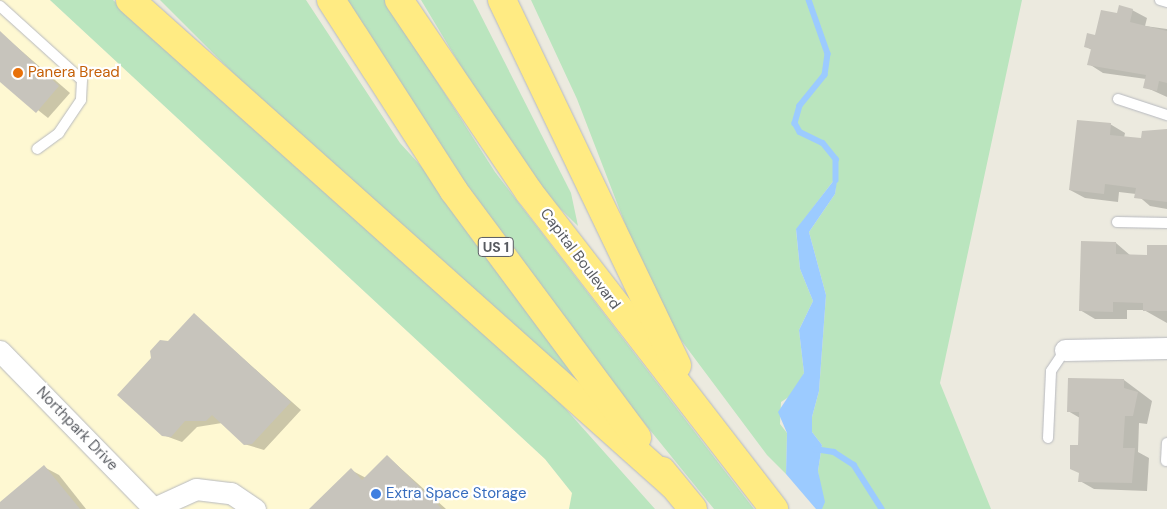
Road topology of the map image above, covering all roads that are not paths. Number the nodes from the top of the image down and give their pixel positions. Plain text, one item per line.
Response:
1 (331, 0) edge
2 (399, 0) edge
3 (502, 0) edge
4 (1160, 0) edge
5 (1167, 2) edge
6 (137, 3) edge
7 (0, 6) edge
8 (1118, 99) dead end
9 (1167, 114) edge
10 (36, 149) dead end
11 (1117, 222) dead end
12 (1167, 223) edge
13 (1167, 348) edge
14 (1065, 350) joint
15 (0, 351) edge
16 (710, 429) junction
17 (1048, 438) dead end
18 (1167, 443) edge
19 (1166, 461) edge
20 (673, 486) junction
21 (152, 508) edge
22 (256, 509) edge
23 (693, 509) edge
24 (774, 509) edge

1 - 20 highway, US 1
2 - 16 highway, Capital Boulevard
3 - 16 highway
4 - 5 lane
6 - 20 highway
7 - 10 lane
8 - 9 lane
11 - 12 lane
13 - 14 street
14 - 17 lane
15 - 21 street, Northpark Drive
16 - 24 highway, Capital Boulevard
18 - 19 lane
20 - 23 highway, US 1
21 - 22 street

